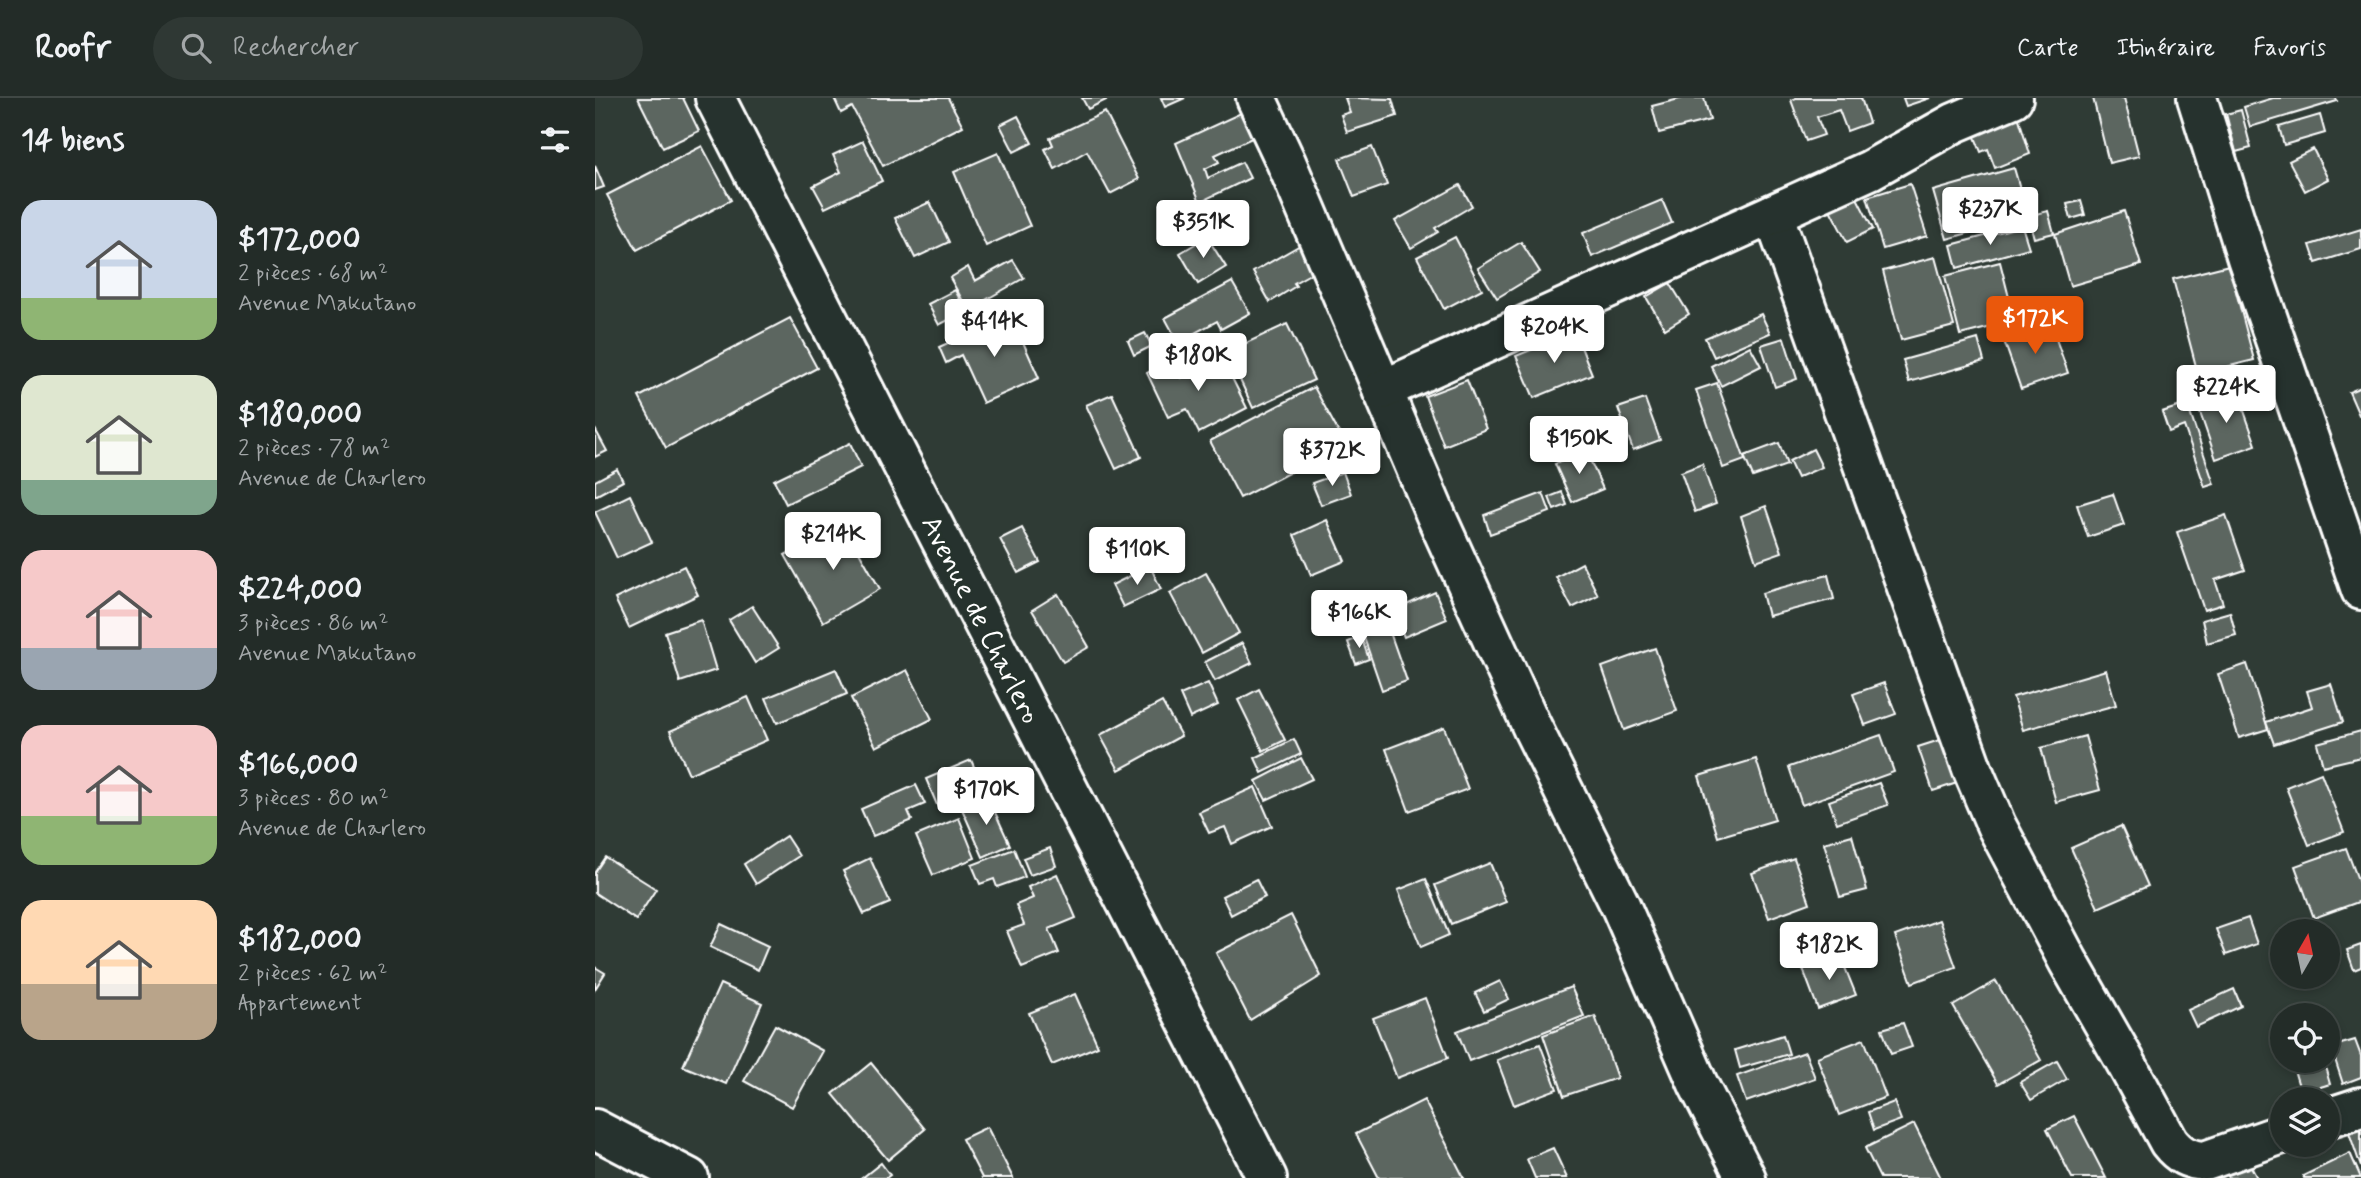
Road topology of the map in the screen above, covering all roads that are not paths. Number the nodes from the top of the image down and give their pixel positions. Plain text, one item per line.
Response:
1 (715, 98) edge
2 (1256, 98) edge
3 (2013, 98) edge
4 (2197, 98) edge
5 (1773, 215) junction
6 (1382, 390) junction
7 (2361, 590) edge
8 (2361, 1107) edge
9 (2340, 1114) edge
10 (595, 1129) edge
11 (2270, 1137) edge
12 (689, 1178) edge
13 (1267, 1178) edge
14 (1746, 1178) edge

1 - 13 street, Avenue de Charlero
2 - 6 street
3 - 5 street
4 - 7 street
5 - 6 street
5 - 11 street
6 - 14 street
8 - 9 street
10 - 12 street

